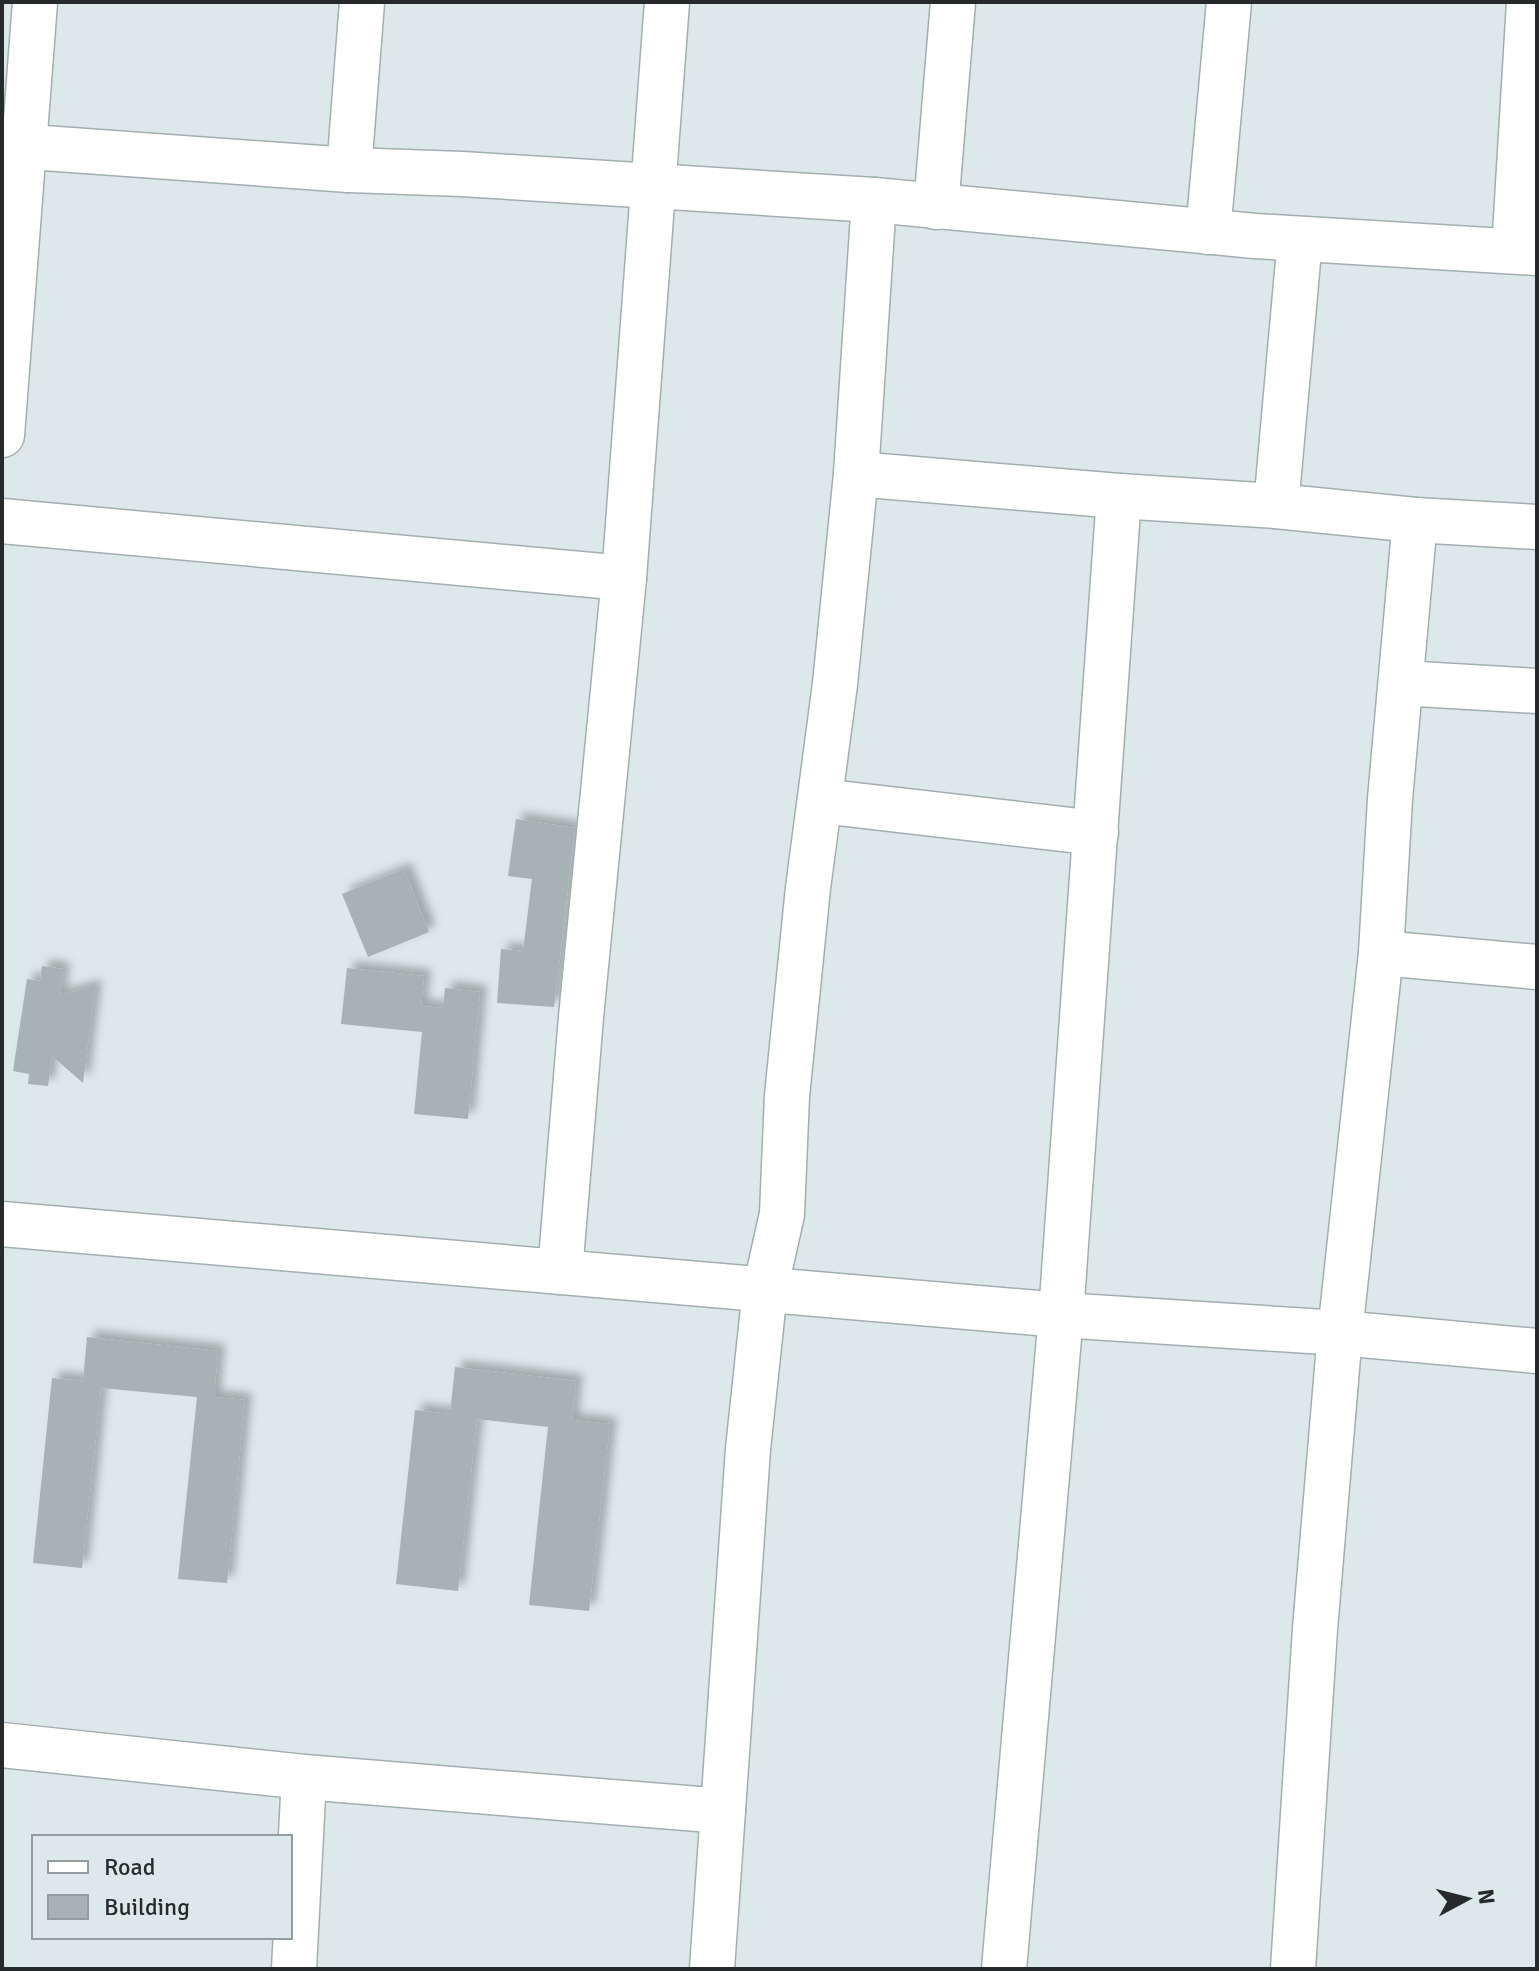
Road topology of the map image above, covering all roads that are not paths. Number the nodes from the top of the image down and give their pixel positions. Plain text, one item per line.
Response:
1 (35, 2) edge
2 (362, 2) edge
3 (667, 2) edge
4 (953, 2) edge
5 (1229, 2) edge
6 (1529, 2) edge
7 (14, 146) edge
8 (349, 170) junction
9 (652, 185) junction
10 (874, 200) junction
11 (936, 207) junction
12 (1208, 232) junction
13 (1300, 239) junction
14 (1526, 252) edge
15 (2, 435) edge
16 (856, 474) junction
17 (1119, 496) junction
18 (1276, 506) junction
19 (1415, 520) junction
20 (2, 521) edge
21 (1537, 527) edge
22 (624, 578) junction
23 (1401, 683) junction
24 (1537, 691) edge
25 (821, 801) junction
26 (1096, 833) junction
27 (1381, 953) junction
28 (1537, 967) edge
29 (2, 1224) edge
30 (560, 1272) junction
31 (765, 1290) junction
32 (1061, 1315) junction
33 (1340, 1333) junction
34 (1537, 1351) edge
35 (2, 1745) edge
36 (304, 1777) junction
37 (723, 1811) junction
38 (294, 1969) edge
39 (712, 1969) edge
40 (1004, 1969) edge
41 (1293, 1969) edge

1 - 7 street
2 - 8 street
3 - 9 street
4 - 11 street
5 - 12 street
6 - 14 street
7 - 8 street
7 - 15 street
8 - 9 street
9 - 10 street
9 - 22 street
10 - 11 street
10 - 16 street
11 - 12 street
12 - 13 street
13 - 14 street
13 - 18 street
16 - 17 street
16 - 25 street
17 - 18 street
17 - 26 street
18 - 19 street
19 - 21 street
19 - 23 street
20 - 22 street
22 - 30 street
23 - 24 street
23 - 27 street
25 - 26 street
25 - 31 street
26 - 32 street
27 - 28 street
27 - 33 street
29 - 30 street
30 - 31 street
31 - 32 street
31 - 37 street
32 - 33 street
32 - 40 street
33 - 34 street
33 - 41 street
35 - 36 street
36 - 37 street
36 - 38 street
37 - 39 street

